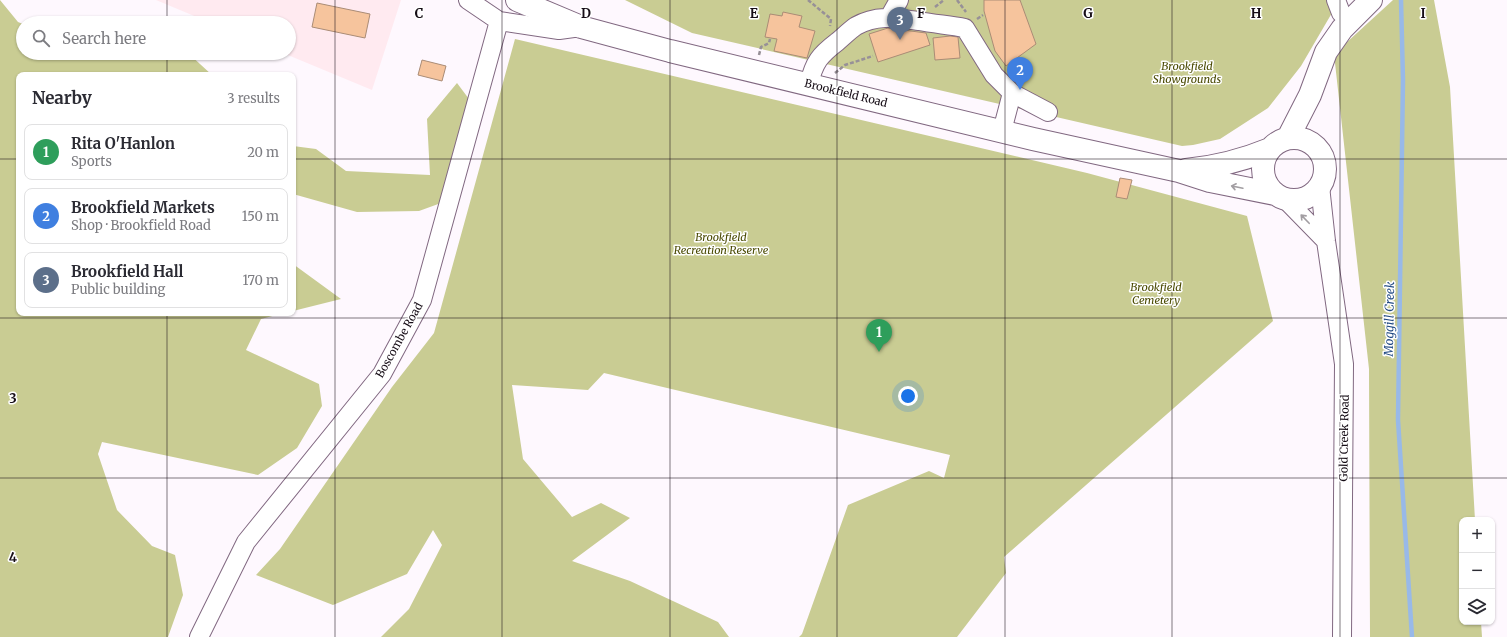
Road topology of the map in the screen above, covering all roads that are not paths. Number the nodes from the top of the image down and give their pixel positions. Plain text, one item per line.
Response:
1 (468, 0) edge
2 (517, 0) edge
3 (899, 0) edge
4 (1336, 0) edge
5 (1361, 10) edge
6 (890, 16) junction
7 (499, 20) junction
8 (581, 26) junction
9 (809, 84) junction
10 (1012, 93) junction
11 (1048, 112) dead end
12 (1002, 131) junction
13 (1289, 143) junction
14 (1179, 171) junction
15 (1320, 186) junction
16 (1280, 196) junction
17 (1326, 241) junction
18 (199, 637) edge
19 (1342, 637) edge

1 - 7 street
2 - 8 main road, Brookfield Road
3 - 6 street
4 - 5 street
5 - 13 main road
6 - 9 street
6 - 10 street
7 - 8 street
7 - 18 street, Boscombe Road
8 - 9 main road, Brookfield Road
9 - 12 main road, Brookfield Road
10 - 11 street
10 - 12 street
12 - 14 main road, Brookfield Road
13 - 14 main road, Brookfield Road
13 - 15 main road
13 - 16 main road
16 -> 14 main road, Brookfield Road
15 - 16 main road
15 - 17 street, Gold Creek Road
17 -> 16 street
17 - 19 street, Gold Creek Road

